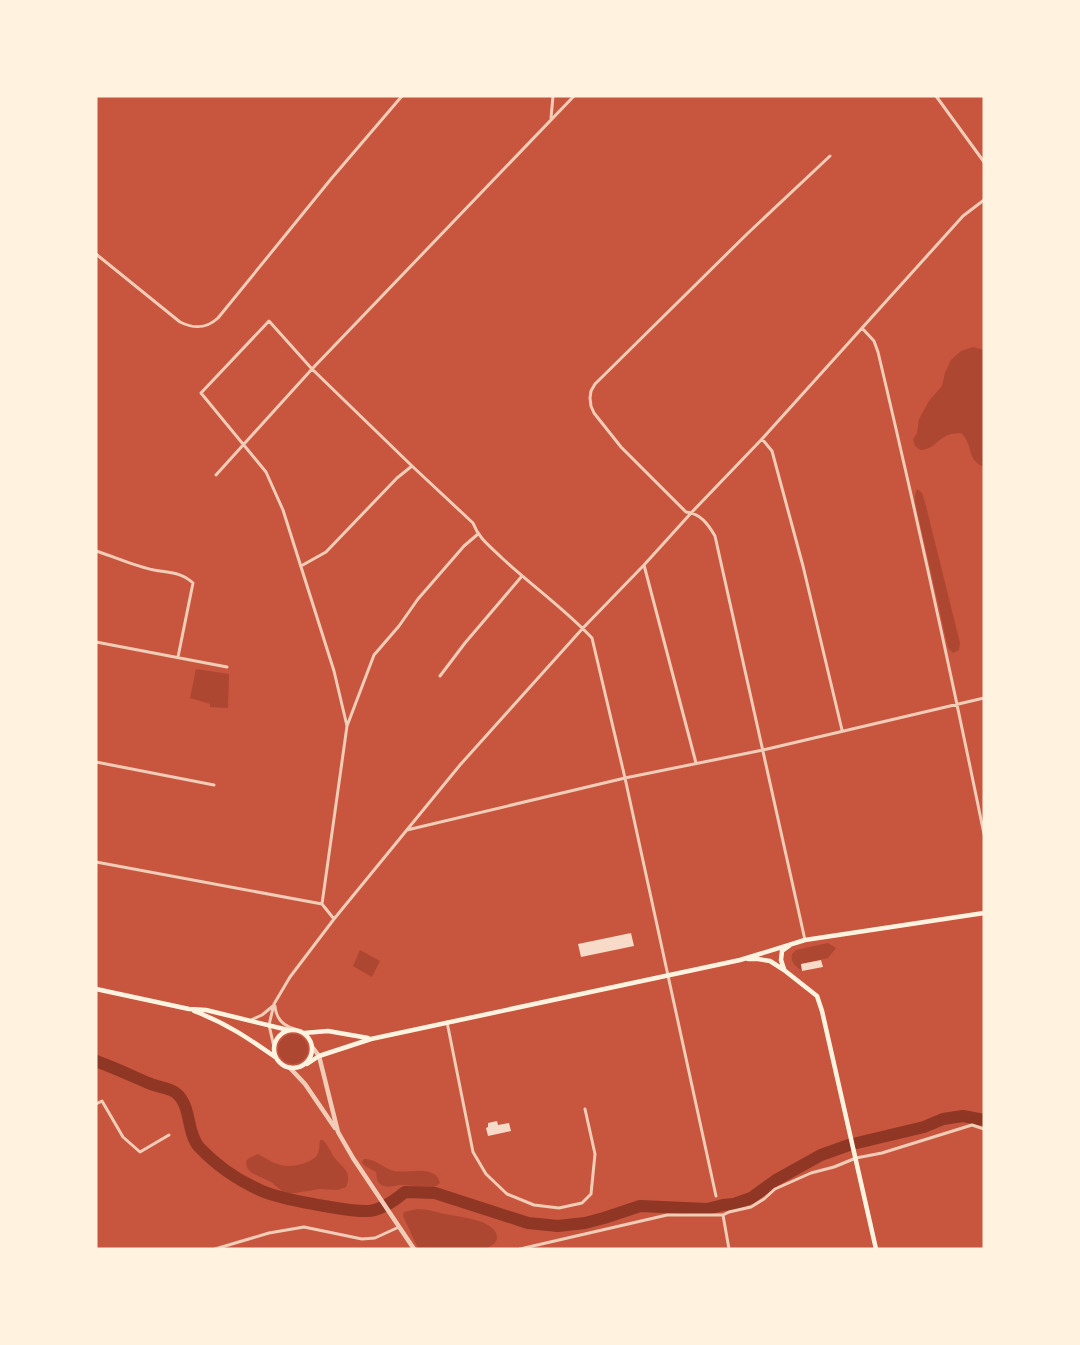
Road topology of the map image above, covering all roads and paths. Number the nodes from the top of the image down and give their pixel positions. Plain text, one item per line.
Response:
1 (402, 96) edge
2 (553, 96) edge
3 (574, 96) edge
4 (936, 96) edge
5 (551, 119) junction
6 (830, 156) dead end
7 (984, 162) edge
8 (984, 200) edge
9 (96, 254) edge
10 (862, 328) junction
11 (312, 369) junction
12 (762, 439) junction
13 (244, 444) junction
14 (412, 466) junction
15 (216, 475) dead end
16 (692, 512) junction
17 (478, 534) junction
18 (96, 551) edge
19 (644, 565) junction
20 (301, 566) junction
21 (522, 576) junction
22 (583, 628) junction
23 (96, 642) edge
24 (178, 657) junction
25 (227, 667) dead end
26 (440, 676) dead end
27 (984, 698) edge
28 (958, 704) junction
29 (347, 726) junction
30 (842, 730) junction
31 (763, 750) junction
32 (96, 762) edge
33 (696, 763) junction
34 (625, 778) junction
35 (214, 784) dead end
36 (407, 830) junction
37 (984, 834) edge
38 (96, 862) edge
39 (322, 904) junction
40 (984, 914) edge
41 (334, 919) junction
42 (805, 940) junction
43 (792, 944) junction
44 (740, 960) junction
45 (784, 970) junction
46 (667, 976) junction
47 (96, 988) edge
48 (274, 1004) junction
49 (189, 1009) junction
50 (248, 1021) junction
51 (447, 1022) junction
52 (269, 1025) junction
53 (295, 1029) junction
54 (288, 1030) junction
55 (304, 1033) junction
56 (371, 1039) junction
57 (274, 1047) junction
58 (313, 1048) junction
59 (319, 1056) junction
60 (275, 1057) junction
61 (307, 1064) junction
62 (290, 1068) junction
63 (96, 1104) edge
64 (585, 1109) dead end
65 (984, 1129) edge
66 (338, 1132) junction
67 (169, 1136) dead end
68 (856, 1158) junction
69 (716, 1196) dead end
70 (723, 1215) junction
71 (399, 1227) junction
72 (215, 1249) edge
73 (414, 1249) edge
74 (520, 1249) edge
75 (729, 1249) edge
76 (876, 1249) edge

1 - 9 street
2 - 5 street
3 - 5 street
4 - 7 street
5 - 11 street
6 - 16 street
8 - 10 street
10 - 12 street
10 - 28 street
11 - 13 street
11 - 13 street
11 - 14 street
12 - 16 street
12 - 30 street
13 - 15 street
13 - 20 street
14 - 17 street
14 - 20 street
16 - 19 street
16 - 31 street
17 - 21 street
17 - 29 street
18 - 24 street
19 - 22 street
19 - 33 street
20 - 29 street
21 - 22 street
21 - 26 street
22 - 34 street
22 - 36 street
23 - 24 street
24 - 25 street
27 - 28 street
28 - 30 street
28 - 37 street
29 - 39 street
30 - 31 street
31 - 33 street
31 - 42 street
32 - 35 street
33 - 34 street
34 - 36 street
34 - 46 street
36 - 41 street
38 - 39 street
39 - 41 street
40 - 42 main road
41 - 48 street
42 - 43 main road
43 - 44 main road
43 - 45 main road
44 - 45 main road
44 - 46 main road
45 - 68 main road
46 - 51 main road
46 - 69 street
47 - 49 main road
48 - 50 street
48 - 52 street
48 - 53 street
49 - 50 main road
49 - 60 main road
50 - 52 main road
51 - 56 main road
51 - 64 street
52 - 54 main road
52 - 57 street
53 - 54 main road
53 - 55 main road
54 - 57 main road
55 - 56 main road
55 - 58 main road
56 - 59 main road
57 - 60 main road
58 - 59 street
58 - 61 main road
59 - 61 main road
59 - 66 street
60 - 62 main road
61 - 62 main road
62 - 66 street
63 - 67 street
65 - 68 street
66 - 71 street
68 - 70 street
68 - 76 main road
70 - 74 street
70 - 75 street
71 - 72 street
71 - 73 street

